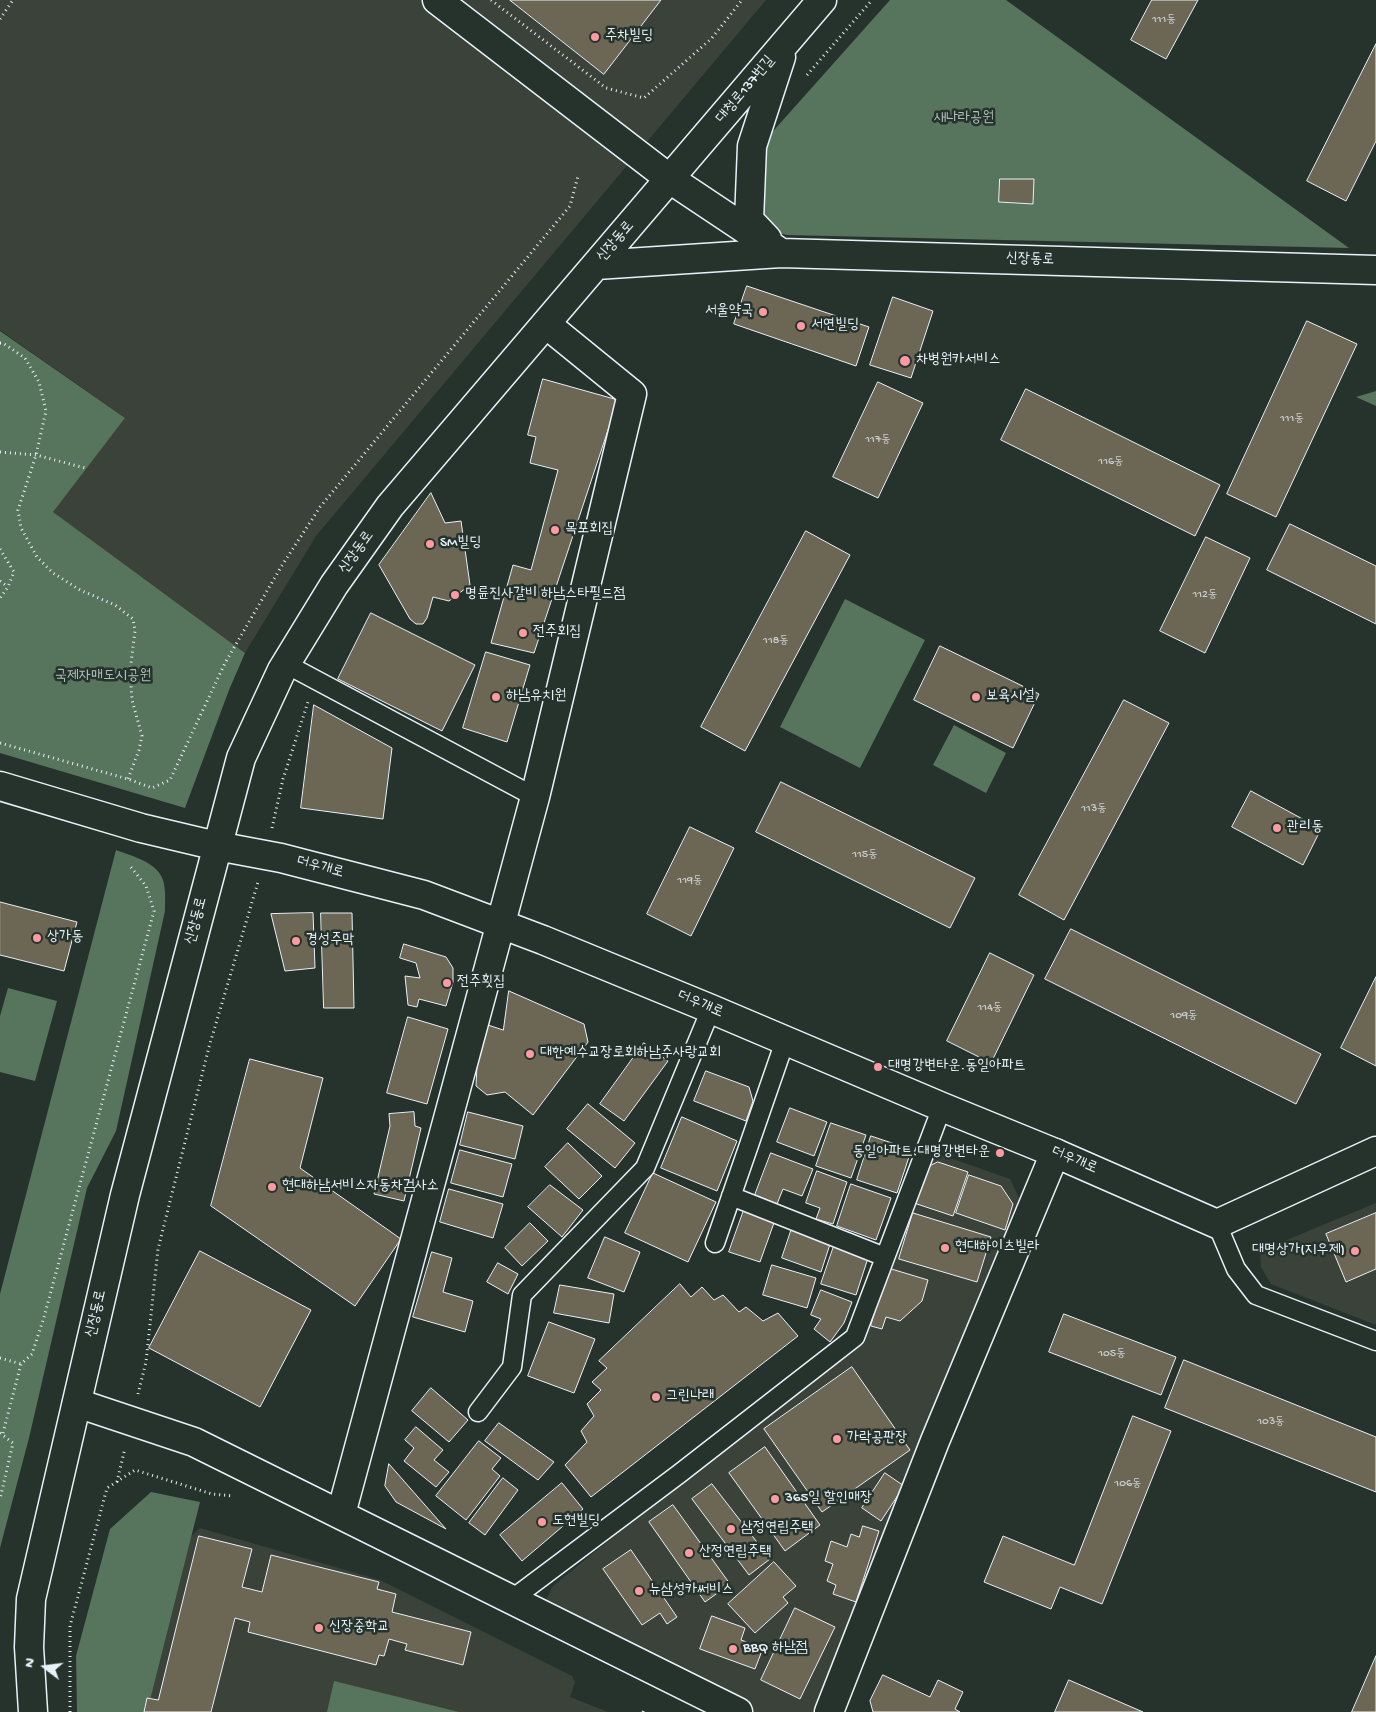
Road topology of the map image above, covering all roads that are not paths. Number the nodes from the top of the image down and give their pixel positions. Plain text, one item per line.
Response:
1 (437, 0) edge
2 (822, 0) edge
3 (785, 44) junction
4 (670, 179) junction
5 (780, 253) junction
6 (596, 265) junction
7 (1376, 270) edge
8 (546, 324) junction
9 (286, 664) junction
10 (0, 786) edge
11 (535, 797) junction
12 (217, 846) junction
13 (501, 924) junction
14 (711, 1009) junction
15 (785, 1041) junction
16 (942, 1107) junction
17 (1376, 1151) edge
18 (1055, 1153) junction
19 (731, 1196) junction
20 (1217, 1224) junction
21 (715, 1243) dead end
22 (885, 1257) junction
23 (1376, 1341) edge
24 (77, 1403) junction
25 (478, 1412) dead end
26 (341, 1514) junction
27 (511, 1600) junction
28 (33, 1712) edge
29 (738, 1712) edge
30 (829, 1712) edge

1 - 4 street
2 - 3 street, 대청로137번길
3 - 4 street, 대청로137번길
3 - 5 street
4 - 5 street
4 - 6 street, 신장동로
5 - 6 street, 신장동로
5 - 7 street, 신장동로
6 - 8 street, 신장동로
8 - 9 street, 신장동로
8 - 11 street
9 - 11 lane
9 - 12 street, 신장동로
10 - 12 street, 더우개로
11 - 13 street
12 - 13 street, 더우개로
12 - 24 street, 신장동로
13 - 14 street, 더우개로
13 - 26 street
14 - 15 street, 더우개로
14 - 25 lane
15 - 16 street, 더우개로
15 - 19 lane
16 - 18 street, 더우개로
16 - 22 lane
17 - 20 street
18 - 20 street, 더우개로
18 - 30 street
19 - 21 lane
19 - 22 lane
20 - 23 lane
22 - 27 lane
24 - 26 street
24 - 28 street, 신장동로
26 - 27 street
27 - 29 street

